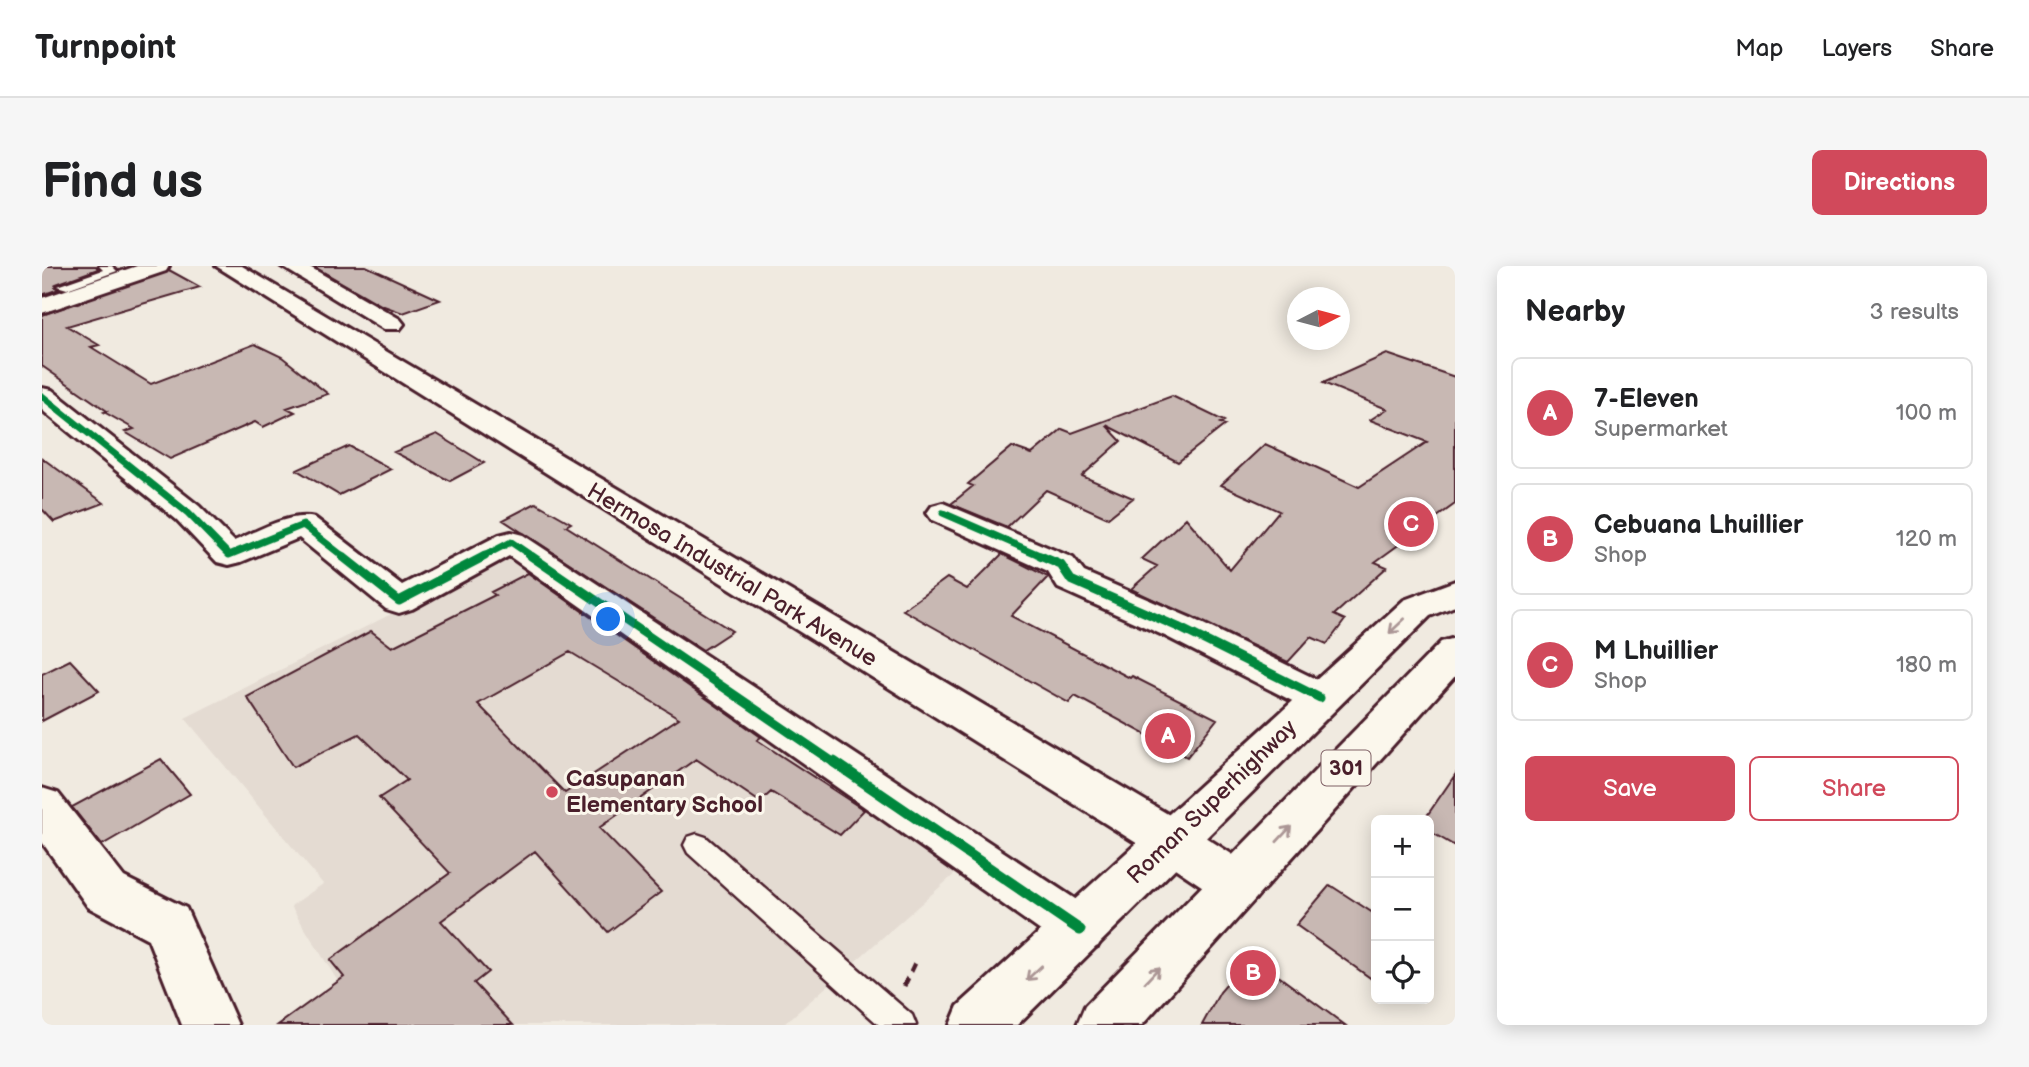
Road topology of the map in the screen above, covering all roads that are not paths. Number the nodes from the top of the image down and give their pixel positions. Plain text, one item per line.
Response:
1 (105, 266) edge
2 (158, 266) edge
3 (227, 266) edge
4 (292, 266) edge
5 (63, 286) dead end
6 (42, 306) edge
7 (392, 324) dead end
8 (42, 396) edge
9 (943, 513) dead end
10 (1455, 592) edge
11 (1455, 651) edge
12 (1320, 698) junction
13 (42, 806) edge
14 (1171, 840) junction
15 (697, 845) dead end
16 (1238, 884) junction
17 (1080, 930) junction
18 (210, 1025) edge
19 (901, 1025) edge
20 (978, 1025) edge
21 (1105, 1025) edge

1 - 5 lane
2 - 6 street
3 - 14 street, Hermosa Industrial Park Avenue
4 - 7 street
8 - 17 street
9 - 12 street
10 -> 12 street, Roman Superhighway
16 -> 11 street, 301
12 - 14 street, Roman Superhighway
13 - 18 street
14 - 16 street, Hermosa Industrial Park Avenue
14 - 17 street, Roman Superhighway
15 - 19 lane
21 -> 16 street, 301
17 -> 20 street, Roman Superhighway

